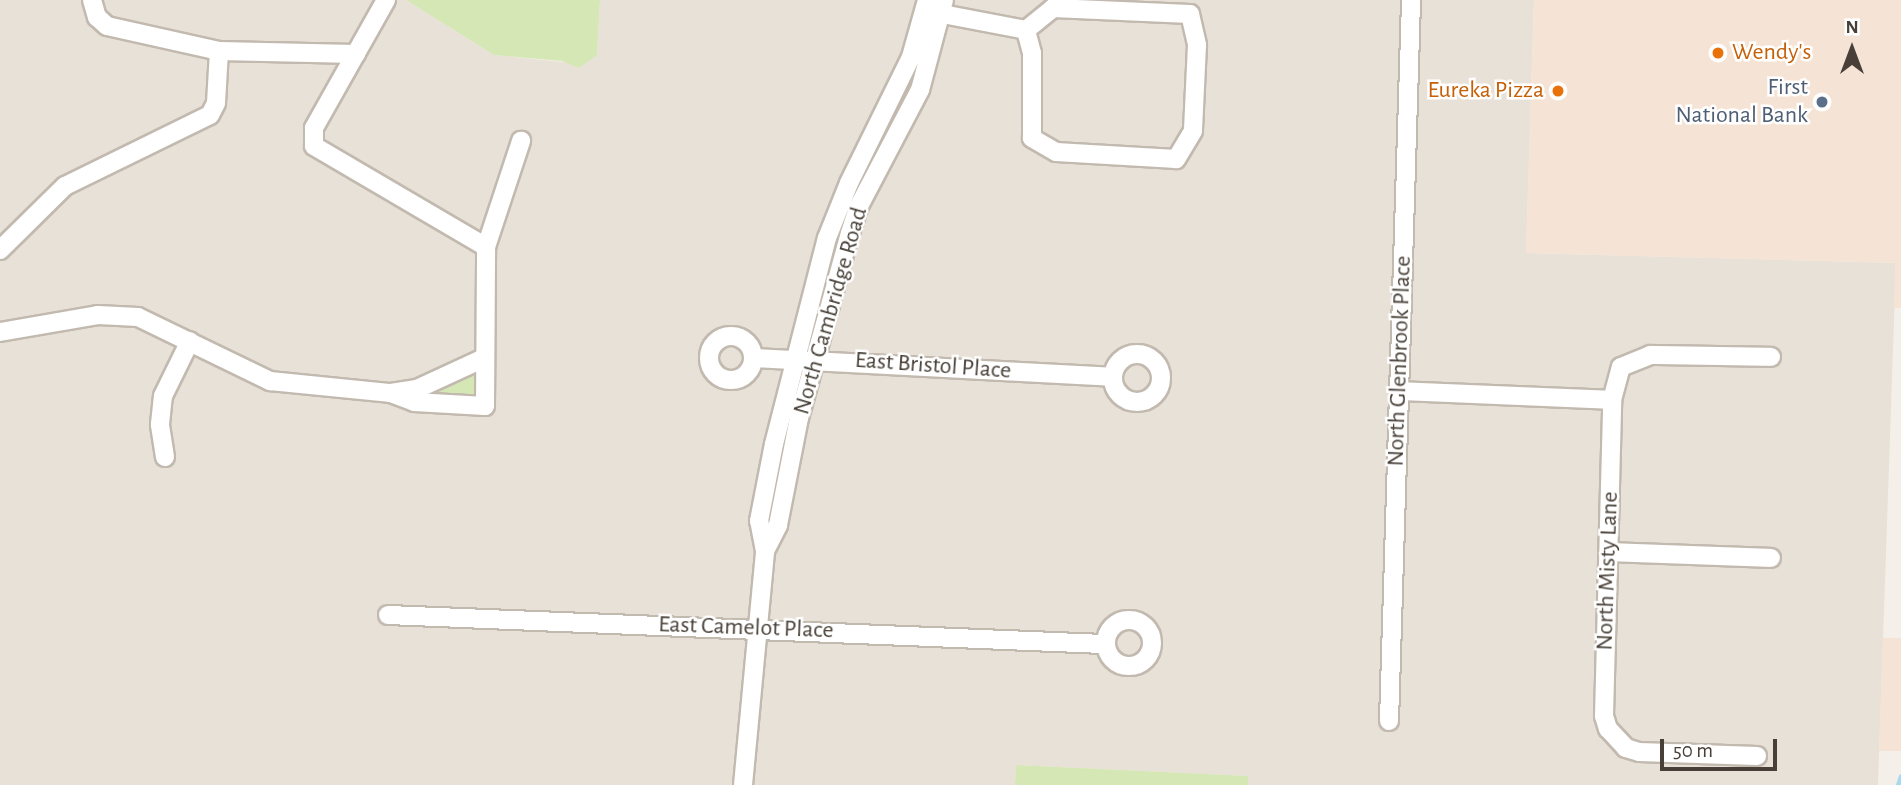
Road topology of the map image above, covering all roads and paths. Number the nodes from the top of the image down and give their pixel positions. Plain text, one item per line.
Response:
1 (92, 0) edge
2 (386, 0) edge
3 (1410, 0) edge
4 (934, 6) edge
5 (1026, 30) junction
6 (219, 51) junction
7 (356, 54) junction
8 (521, 141) dead end
9 (486, 247) junction
10 (0, 250) edge
11 (0, 332) edge
12 (190, 341) junction
13 (484, 358) junction
14 (754, 358) dead end
15 (796, 358) junction
16 (1771, 358) dead end
17 (815, 359) junction
18 (1111, 377) dead end
19 (1399, 391) junction
20 (391, 393) junction
21 (1612, 400) junction
22 (165, 457) dead end
23 (765, 551) junction
24 (1609, 552) junction
25 (1771, 558) dead end
26 (388, 615) dead end
27 (757, 628) junction
28 (1105, 644) dead end
29 (1389, 721) dead end
30 (1757, 756) dead end
31 (743, 785) edge

1 - 6 street
2 - 7 street
3 - 19 street, North Glenbrook Place
4 - 5 street
4 - 15 street, North Cambridge Road
4 - 17 street, North Cambridge Road
5 - 5 street
6 - 7 street
6 - 10 street
7 - 9 street
8 - 9 street
9 - 13 street
11 - 12 street
12 - 20 street
12 - 22 street
13 - 20 street
13 - 20 street
14 - 15 street, East Bristol Place
15 - 17 street, East Bristol Place
15 - 23 street, North Cambridge Road
16 - 21 street, North Misty Lane
17 - 18 street, East Bristol Place
17 - 23 street, North Cambridge Road
19 - 21 street
19 - 29 street, North Glenbrook Place
21 - 24 street, North Misty Lane
23 - 27 street, North Cambridge Road
24 - 25 street
24 - 30 street, North Misty Lane
26 - 27 street, East Camelot Place
27 - 28 street, East Camelot Place
27 - 31 street, North Cambridge Road

